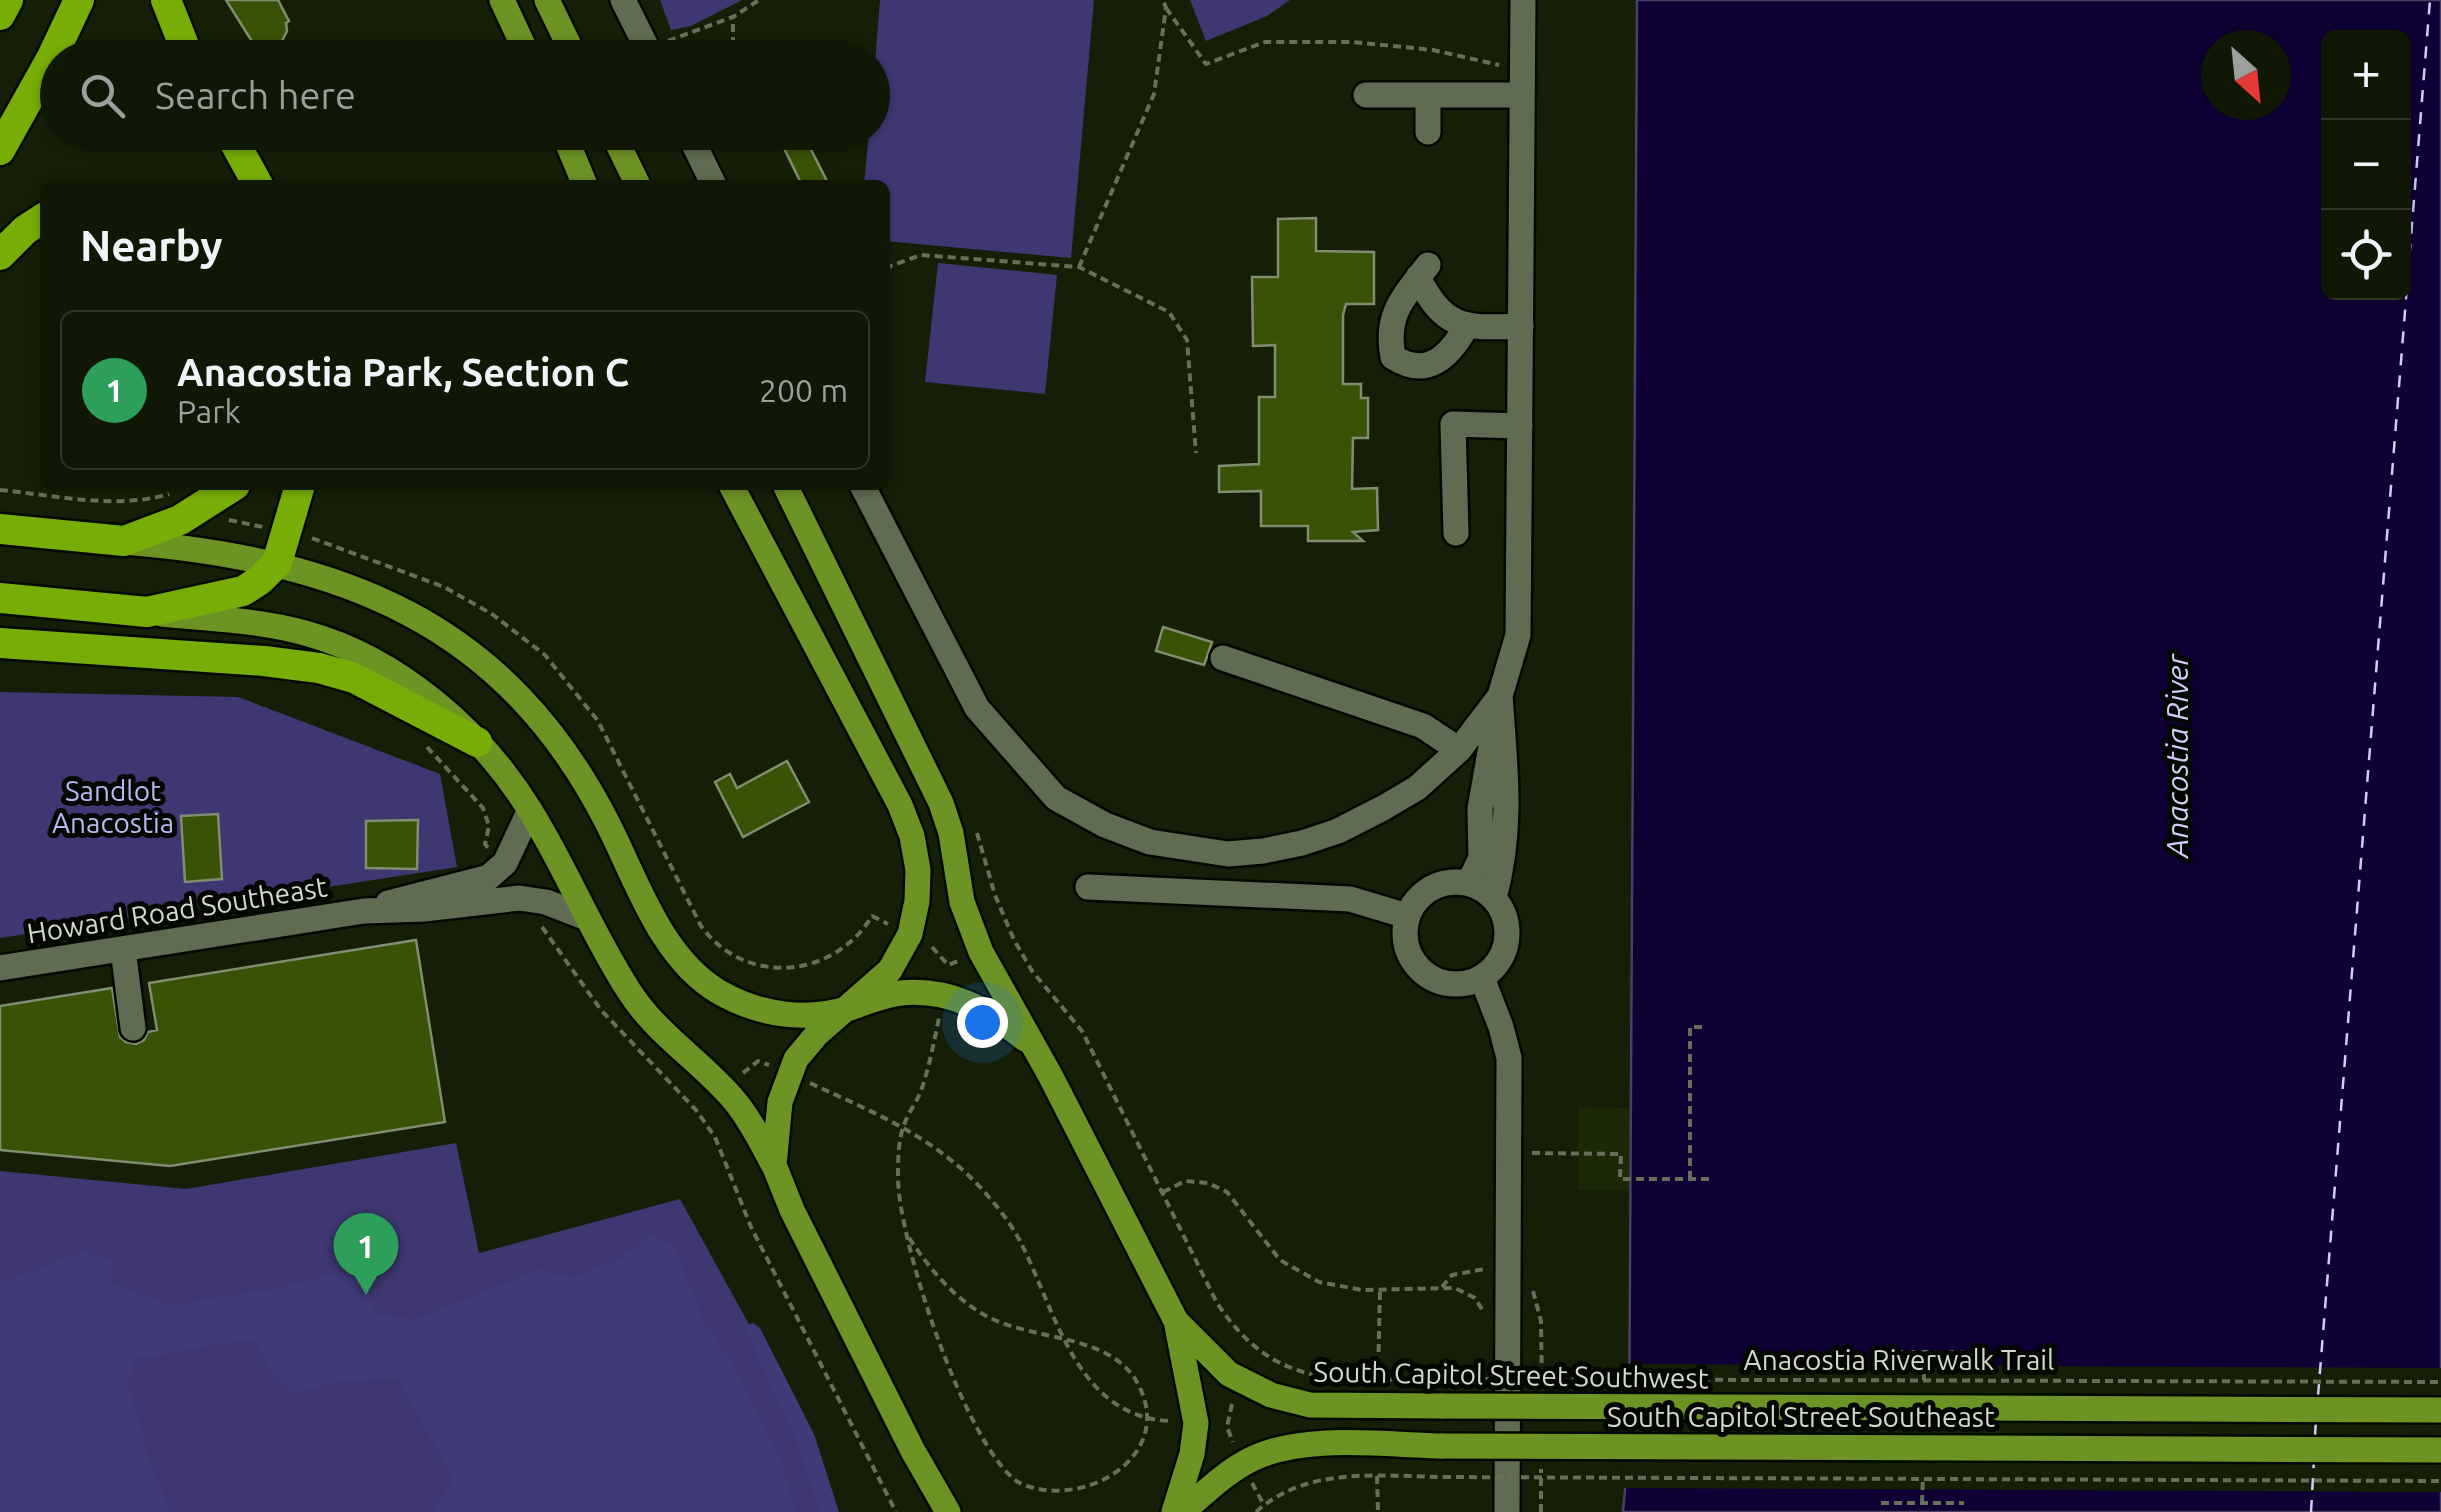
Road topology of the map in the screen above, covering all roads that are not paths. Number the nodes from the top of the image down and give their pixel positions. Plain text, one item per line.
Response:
1 (8, 0) edge
2 (79, 0) edge
3 (166, 0) edge
4 (502, 0) edge
5 (547, 0) edge
6 (624, 0) edge
7 (1523, 0) edge
8 (0, 15) edge
9 (60, 40) edge
10 (181, 40) edge
11 (520, 40) edge
12 (567, 40) edge
13 (651, 40) edge
14 (40, 80) edge
15 (1366, 95) dead end
16 (1428, 95) junction
17 (1522, 95) junction
18 (1428, 132) dead end
19 (0, 150) edge
20 (239, 150) edge
21 (570, 150) edge
22 (621, 150) edge
23 (697, 150) edge
24 (255, 180) edge
25 (583, 180) edge
26 (636, 180) edge
27 (712, 180) edge
28 (40, 220) edge
29 (0, 254) edge
30 (1521, 326) junction
31 (1466, 328) junction
32 (1520, 426) junction
33 (227, 490) edge
34 (299, 490) edge
35 (735, 490) edge
36 (787, 490) edge
37 (865, 490) edge
38 (0, 529) edge
39 (1456, 533) dead end
40 (124, 542) junction
41 (277, 563) junction
42 (0, 598) edge
43 (148, 612) junction
44 (0, 643) edge
45 (1223, 658) dead end
46 (1500, 696) junction
47 (477, 742) junction
48 (1459, 750) junction
49 (530, 810) junction
50 (1469, 883) junction
51 (1088, 887) dead end
52 (1494, 898) junction
53 (364, 911) junction
54 (1406, 916) junction
55 (587, 918) junction
56 (124, 949) junction
57 (0, 968) edge
58 (1482, 978) junction
59 (847, 1009) junction
60 (133, 1028) dead end
61 (1033, 1045) junction
62 (774, 1165) junction
63 (1176, 1321) junction
64 (2441, 1410) edge
65 (2441, 1450) edge
66 (941, 1506) edge
67 (1174, 1512) edge
68 (1182, 1512) edge
69 (1507, 1512) edge

1 - 8 highway
2 - 9 highway
3 - 10 highway
4 - 11 main road
5 - 12 main road
6 - 13 street
7 - 17 street
14 - 19 highway
15 - 16 street
16 - 17 street
16 - 18 street
17 - 30 street
20 - 24 highway
21 - 25 main road
22 - 26 main road
23 - 27 street
28 - 29 highway
30 - 31 street
30 - 32 street
31 - 31 street
32 - 39 street
32 - 46 street
33 - 40 highway
34 - 41 highway
35 - 59 main road
36 - 61 main road, South Capitol Street Southwest
37 - 48 street
38 - 40 highway
40 - 41 main road
41 - 43 highway
41 - 59 main road
42 - 43 highway
43 - 47 main road
44 - 47 highway
45 - 48 street
46 - 48 street
46 - 50 street
46 - 52 street
47 - 49 main road
49 - 53 street, Howard Road Southeast
49 - 55 main road
50 - 52 street
50 - 54 street
51 - 54 street
52 - 58 street
53 - 55 street, Howard Road Southeast
53 - 56 street, Howard Road Southeast
54 - 58 street
55 - 62 main road
56 - 57 street, Howard Road Southeast
56 - 60 street
58 - 69 street
59 - 61 main road
59 - 62 main road
61 - 63 main road, South Capitol Street Southwest
62 - 66 main road
63 - 64 main road, South Capitol Street Southwest, bridge
63 - 67 main road
65 - 68 main road, South Capitol Street Southeast, bridge

